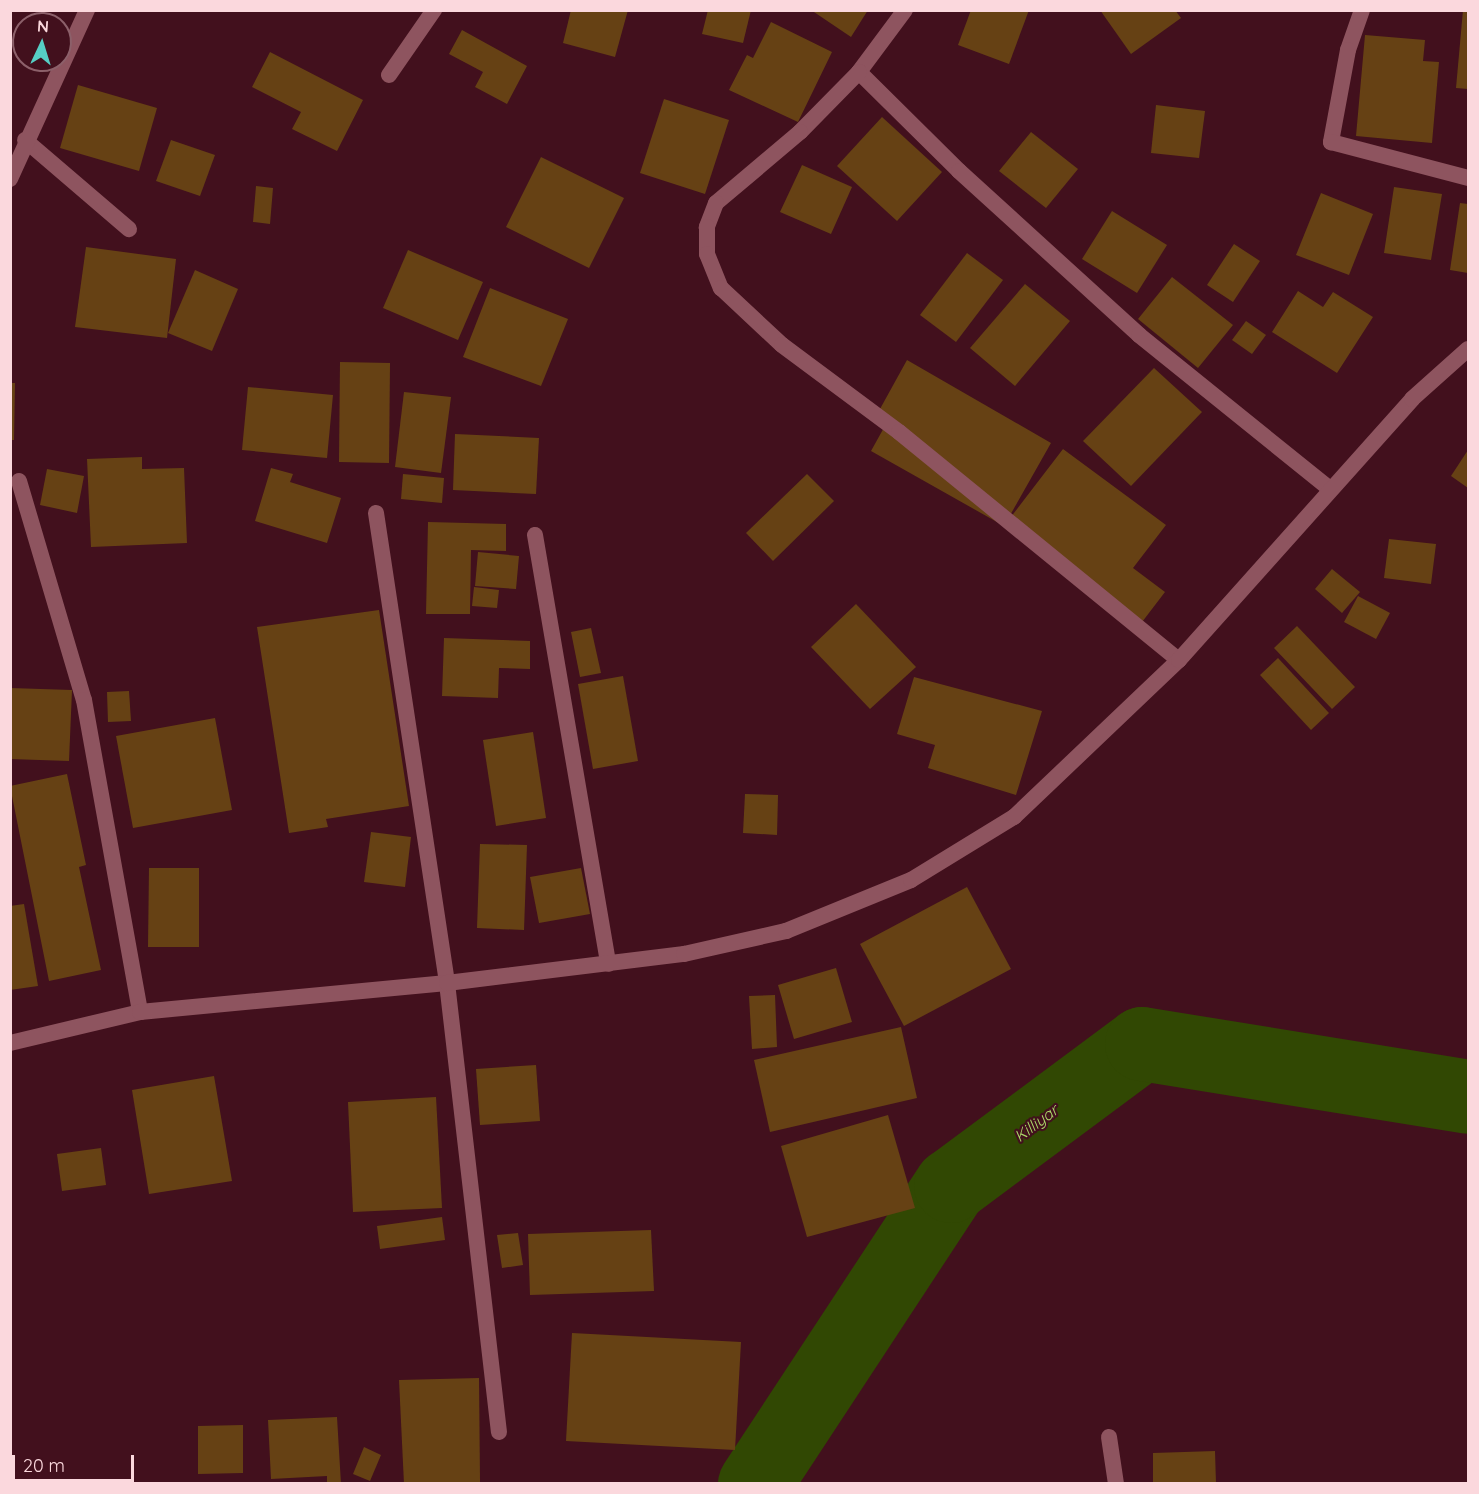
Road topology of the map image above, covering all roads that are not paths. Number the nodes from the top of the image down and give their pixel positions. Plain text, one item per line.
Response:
1 (87, 10) edge
2 (434, 10) edge
3 (905, 10) edge
4 (1362, 10) edge
5 (859, 72) junction
6 (389, 75) dead end
7 (25, 140) junction
8 (1468, 178) edge
9 (10, 179) edge
10 (129, 229) dead end
11 (1468, 349) edge
12 (19, 481) dead end
13 (1330, 489) junction
14 (376, 513) dead end
15 (535, 535) dead end
16 (1179, 660) junction
17 (608, 964) junction
18 (447, 983) junction
19 (140, 1012) junction
20 (10, 1043) edge
21 (499, 1432) dead end
22 (1109, 1437) dead end
23 (1116, 1484) edge

1 - 7 street
2 - 6 street
3 - 5 street
4 - 8 street
5 - 13 street
5 - 16 street
7 - 9 street
7 - 10 street
11 - 13 street
12 - 19 street
13 - 16 street
14 - 18 street
15 - 17 street
16 - 17 street
17 - 18 street
18 - 19 street
18 - 21 street
19 - 20 street
22 - 23 street

